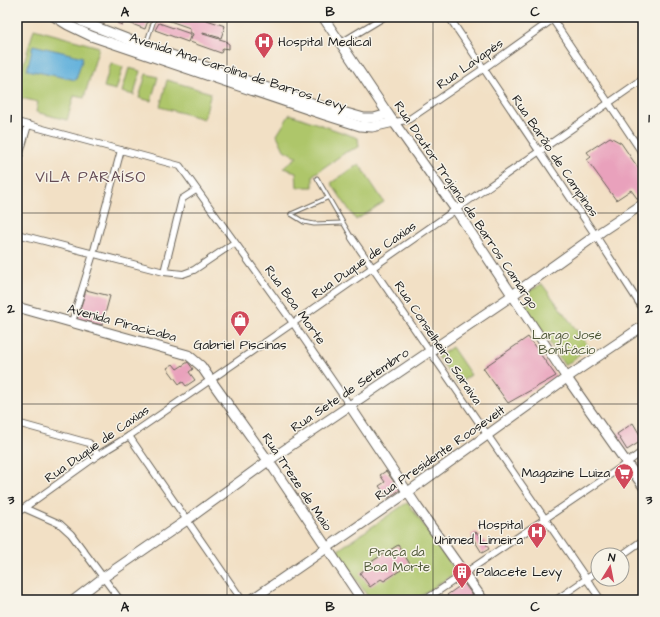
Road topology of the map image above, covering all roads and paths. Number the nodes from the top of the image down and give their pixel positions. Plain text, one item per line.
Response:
1 (55, 17) edge
2 (75, 17) edge
3 (154, 17) edge
4 (323, 17) edge
5 (384, 17) edge
6 (449, 17) edge
7 (553, 18) edge
8 (341, 43) junction
9 (145, 46) junction
10 (483, 70) junction
11 (643, 78) edge
12 (608, 103) junction
13 (388, 114) junction
14 (17, 122) edge
15 (394, 122) junction
16 (28, 125) junction
17 (121, 150) junction
18 (539, 152) junction
19 (643, 154) edge
20 (17, 164) edge
21 (317, 178) dead end
22 (196, 190) junction
23 (327, 198) junction
24 (643, 204) edge
25 (456, 210) junction
26 (342, 222) junction
27 (17, 234) edge
28 (596, 236) junction
29 (352, 238) joint
30 (234, 243) junction
31 (93, 254) junction
32 (372, 267) junction
33 (164, 272) junction
34 (512, 294) junction
35 (17, 307) edge
36 (643, 309) edge
37 (72, 322) junction
38 (293, 323) junction
39 (643, 326) edge
40 (430, 351) junction
41 (567, 378) junction
42 (210, 379) junction
43 (350, 406) junction
44 (17, 423) edge
45 (488, 435) junction
46 (129, 436) junction
47 (643, 451) edge
48 (98, 455) junction
49 (268, 462) junction
50 (627, 462) junction
51 (643, 486) edge
52 (408, 492) junction
53 (24, 508) junction
54 (17, 513) edge
55 (545, 519) junction
56 (187, 520) junction
57 (643, 540) edge
58 (326, 547) junction
59 (630, 549) edge
60 (465, 574) junction
61 (590, 576) edge
62 (104, 577) junction
63 (586, 579) junction
64 (74, 600) edge
65 (120, 600) edge
66 (242, 600) edge
67 (251, 600) edge
68 (362, 600) edge
69 (425, 600) edge
70 (483, 600) edge
71 (556, 600) edge
72 (601, 600) edge

1 - 15 main road, Avenida Ana Carolina de Barros Levy
2 - 9 main road, Avenida Ana Carolina de Barros Levy
3 - 9 lane
4 - 8 main road, Rua Doutor Trajano de Barros Camargo
5 - 8 street
6 - 10 street, Rua Barão de Campinas
7 - 10 street, Rua Lavapés
7 - 12 street
8 - 13 main road, Rua Doutor Trajano de Barros Camargo
9 - 13 main road, Avenida Ana Carolina de Barros Levy
10 - 15 street, Rua Lavapés
10 - 18 street, Rua Barão de Campinas
11 - 12 street, Rua Duque de Caxias
12 - 18 street, Rua Duque de Caxias
12 - 19 street
13 - 15 main road, Rua Doutor Trajano de Barros Camargo
14 - 16 street, Rua Boa Morte
15 - 25 main road, Rua Doutor Trajano de Barros Camargo
16 - 17 street, Rua Boa Morte
16 - 20 street
17 - 22 street, Rua Boa Morte
17 - 31 street
18 - 25 street, Rua Duque de Caxias
18 - 28 street, Rua Barão de Campinas
21 - 23 lane
22 - 30 street, Rua Boa Morte
22 - 33 street
23 - 26 lane
23 - 26 lane
24 - 28 main road, Rua Sete de Setembro
25 - 32 street, Rua Duque de Caxias
25 - 34 main road, Rua Doutor Trajano de Barros Camargo
26 - 29 lane
27 - 31 street
28 - 34 main road, Rua Sete de Setembro
28 - 36 street, Rua Barão de Campinas
29 - 32 street, Rua Conselheiro Saraiva
30 - 33 street
30 - 38 street, Rua Boa Morte
31 - 33 street
31 - 37 street
32 - 38 street, Rua Duque de Caxias
32 - 40 street, Rua Conselheiro Saraiva
34 - 40 main road, Rua Sete de Setembro
34 - 41 main road, Rua Doutor Trajano de Barros Camargo
35 - 37 main road, Avenida Piracicaba
37 - 42 main road, Avenida Piracicaba
38 - 42 street, Rua Duque de Caxias
38 - 43 street, Rua Boa Morte
39 - 41 main road, Rua Presidente Roosevelt
40 - 43 main road, Rua Sete de Setembro
40 - 45 street, Rua Conselheiro Saraiva
41 - 45 main road, Rua Presidente Roosevelt
41 - 50 main road, Rua Doutor Trajano de Barros Camargo
42 - 46 street, Rua Duque de Caxias
42 - 49 main road, Rua Treze de Maio
43 - 49 main road, Rua Sete de Setembro
43 - 52 main road, Rua Boa Morte
44 - 48 street
45 - 52 main road, Rua Presidente Roosevelt
45 - 55 street, Rua Conselheiro Saraiva
46 - 48 street, Rua Duque de Caxias
46 - 56 street
47 - 50 street
48 - 53 street, Rua Duque de Caxias
49 - 56 main road, Rua Sete de Setembro
49 - 58 main road, Rua Treze de Maio
50 - 51 main road, Rua Doutor Trajano de Barros Camargo
50 - 55 street
52 - 58 main road, Rua Presidente Roosevelt
52 - 60 main road, Rua Boa Morte
53 - 54 street, Rua Duque de Caxias
53 - 62 street
55 - 60 street
55 - 63 street, Rua Conselheiro Saraiva
56 - 62 main road, Rua Sete de Setembro
56 - 66 street
57 - 59 street
58 - 67 main road, Rua Presidente Roosevelt
58 - 68 main road, Rua Treze de Maio
60 - 69 street
60 - 70 main road, Rua Boa Morte
61 - 63 street
62 - 64 main road, Rua Sete de Setembro
62 - 65 street
63 - 71 street
63 - 72 street, Rua Conselheiro Saraiva

